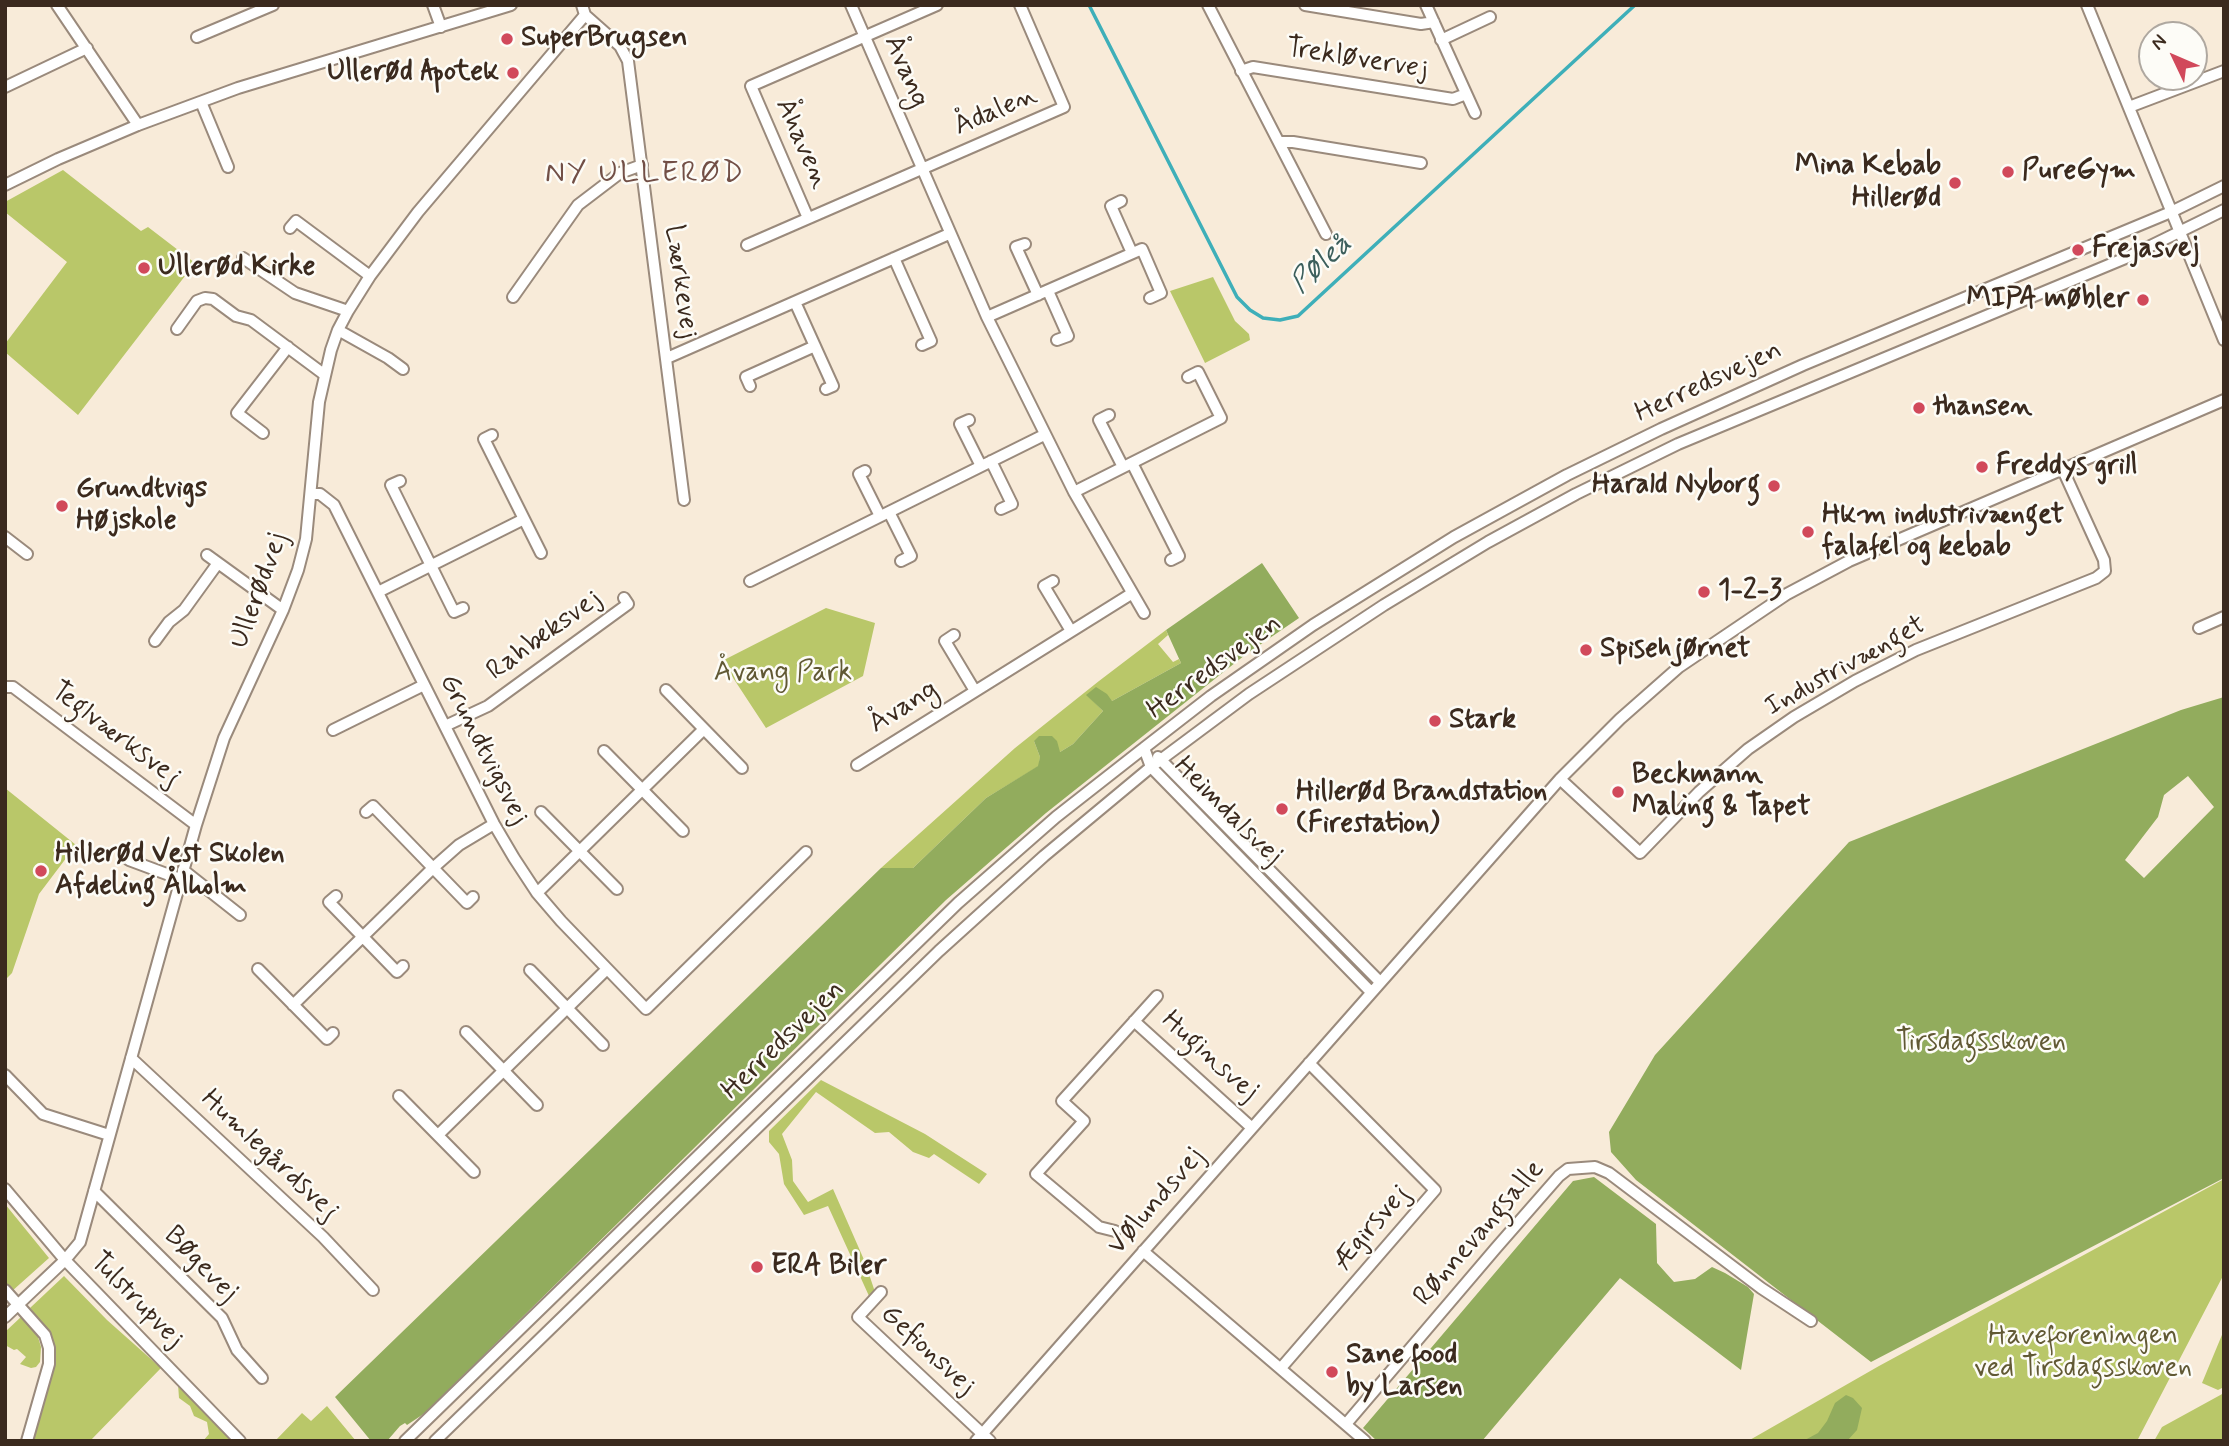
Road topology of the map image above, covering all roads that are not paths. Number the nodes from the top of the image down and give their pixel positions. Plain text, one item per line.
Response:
1 (57, 5) edge
2 (273, 5) edge
3 (433, 5) edge
4 (511, 5) edge
5 (851, 5) edge
6 (937, 5) edge
7 (1020, 5) edge
8 (1208, 5) edge
9 (1305, 5) edge
10 (1426, 5) edge
11 (2087, 5) edge
12 (584, 10) edge
13 (1490, 18) dead end
14 (1434, 22) junction
15 (441, 26) junction
16 (197, 37) dead end
17 (865, 37) junction
18 (1441, 40) junction
19 (87, 48) junction
20 (1241, 71) junction
21 (2224, 71) edge
22 (5, 87) edge
23 (1466, 94) junction
24 (201, 102) junction
25 (2129, 107) junction
26 (1475, 113) dead end
27 (138, 125) junction
28 (1280, 142) junction
29 (1421, 163) dead end
30 (642, 165) junction
31 (228, 167) dead end
32 (921, 169) junction
33 (5, 185) edge
34 (2224, 186) edge
35 (1121, 201) dead end
36 (2224, 210) edge
37 (2171, 212) junction
38 (808, 218) junction
39 (290, 228) dead end
40 (2180, 232) junction
41 (949, 234) junction
42 (1325, 234) dead end
43 (1025, 244) dead end
44 (747, 245) dead end
45 (1132, 253) junction
46 (243, 258) dead end
47 (894, 258) junction
48 (370, 276) junction
49 (1043, 293) junction
50 (513, 297) dead end
51 (1150, 298) dead end
52 (795, 302) junction
53 (348, 311) junction
54 (987, 317) junction
55 (177, 329) dead end
56 (338, 330) junction
57 (1057, 340) dead end
58 (2224, 341) edge
59 (922, 345) dead end
60 (815, 346) junction
61 (288, 347) junction
62 (667, 358) junction
63 (402, 369) dead end
64 (325, 375) junction
65 (1188, 377) dead end
66 (750, 386) dead end
67 (826, 389) dead end
68 (2224, 400) edge
69 (1109, 415) dead end
70 (969, 420) dead end
71 (262, 433) dead end
72 (492, 435) dead end
73 (1044, 435) junction
74 (986, 464) junction
75 (1128, 465) junction
76 (2063, 470) junction
77 (865, 471) dead end
78 (400, 481) dead end
79 (1074, 492) junction
80 (311, 494) junction
81 (684, 500) dead end
82 (1001, 509) dead end
83 (885, 514) junction
84 (524, 519) junction
85 (5, 537) edge
86 (541, 553) dead end
87 (27, 554) dead end
88 (207, 555) dead end
89 (1171, 560) dead end
90 (901, 561) dead end
91 (218, 564) junction
92 (431, 565) junction
93 (750, 580) dead end
94 (1053, 581) dead end
95 (378, 592) junction
96 (1131, 594) junction
97 (624, 598) dead end
98 (463, 608) dead end
99 (283, 610) junction
100 (1144, 613) dead end
101 (2224, 617) edge
102 (2199, 628) dead end
103 (1071, 631) junction
104 (954, 635) dead end
105 (155, 641) dead end
106 (424, 685) junction
107 (5, 687) edge
108 (666, 690) dead end
109 (975, 691) junction
110 (445, 726) junction
111 (704, 729) junction
112 (333, 730) dead end
113 (1144, 748) junction
114 (604, 751) dead end
115 (1161, 759) junction
116 (857, 765) dead end
117 (1151, 767) junction
118 (742, 768) dead end
119 (1560, 779) junction
120 (642, 790) junction
121 (366, 812) dead end
122 (541, 812) dead end
123 (494, 824) junction
124 (196, 825) junction
125 (683, 831) dead end
126 (580, 851) junction
127 (806, 852) dead end
128 (129, 860) dead end
129 (433, 868) junction
130 (182, 875) junction
131 (617, 889) dead end
132 (537, 893) junction
133 (335, 896) dead end
134 (473, 897) dead end
135 (240, 915) dead end
136 (363, 937) junction
137 (402, 966) dead end
138 (258, 969) dead end
139 (607, 969) junction
140 (530, 970) dead end
141 (1380, 982) junction
142 (1371, 992) junction
143 (1157, 996) dead end
144 (293, 1005) junction
145 (567, 1009) junction
146 (1134, 1021) junction
147 (333, 1032) dead end
148 (466, 1032) dead end
149 (603, 1045) dead end
150 (131, 1058) junction
151 (1309, 1063) junction
152 (503, 1071) junction
153 (5, 1075) edge
154 (399, 1096) dead end
155 (537, 1105) dead end
156 (1252, 1128) junction
157 (109, 1135) junction
158 (438, 1135) junction
159 (474, 1172) dead end
160 (5, 1189) edge
161 (94, 1191) junction
162 (1115, 1231) dead end
163 (1143, 1251) junction
164 (65, 1261) junction
165 (5, 1290) edge
166 (373, 1290) dead end
167 (881, 1292) dead end
168 (19, 1304) junction
169 (5, 1317) edge
170 (1811, 1321) dead end
171 (1281, 1368) junction
172 (262, 1378) dead end
173 (1346, 1424) junction
174 (983, 1438) edge
175 (27, 1441) edge
176 (240, 1441) edge
177 (405, 1441) edge
178 (435, 1441) edge
179 (1365, 1441) edge

1 - 19 street
2 - 16 street
3 - 15 street
4 - 15 street
5 - 17 street, Åvang
6 - 17 street
7 - 32 street, Ådalen
8 - 20 street
9 - 14 street
10 - 14 street
11 - 25 street
12 - 30 street, Lærkevej
12 - 48 street, Ullerødvej
13 - 18 street
14 - 18 street
15 - 24 street
17 - 32 street, Åvang
17 - 38 street, Åhaven
18 - 23 street
19 - 22 street
19 - 27 street
20 - 23 street, Trekløvervej
20 - 28 street
21 - 25 street
23 - 26 street
24 - 27 street
24 - 31 street
25 - 37 street
27 - 33 street
28 - 29 street
28 - 42 street
30 - 50 street
30 - 62 street, Lærkevej
32 - 38 street
32 - 41 street, Åvang
34 - 37 street, Herredsvejen
35 - 45 street
36 - 40 street, Herredsvejen
37 - 40 street
37 - 113 street, Herredsvejen
38 - 44 street
39 - 48 street
40 - 58 street
40 - 115 street, Herredsvejen
41 - 47 street
41 - 54 street, Åvang
43 - 49 street
45 - 49 street
45 - 51 street
46 - 53 street
47 - 52 street
47 - 59 street
48 - 53 street, Ullerødvej
49 - 54 street
49 - 57 street
52 - 60 street
52 - 62 street
53 - 56 street, Ullerødvej
54 - 73 street, Åvang
55 - 61 street
56 - 63 street
56 - 64 street, Ullerødvej
60 - 66 street
60 - 67 street
61 - 64 street
61 - 71 street
62 - 81 street, Lærkevej
64 - 80 street, Ullerødvej
65 - 75 street
68 - 76 street
69 - 75 street
70 - 74 street
72 - 84 street
73 - 74 street
73 - 79 street, Åvang
74 - 82 street
74 - 83 street
75 - 79 street
75 - 89 street
76 - 119 street
76 - 119 street, Industrivænget
77 - 83 street
78 - 92 street
79 - 96 street, Åvang
80 - 95 street, Grundtvigsvej
80 - 99 street, Ullerødvej
83 - 90 street
83 - 93 street
84 - 86 street
84 - 92 street
85 - 87 street
88 - 91 street
91 - 99 street
91 - 105 street
92 - 95 street
92 - 98 street
94 - 103 street
95 - 106 street, Grundtvigsvej
96 - 100 street, Åvang
96 - 103 street, Åvang
97 - 110 street, Rahbeksvej
99 - 124 street, Ullerødvej
101 - 102 street
103 - 109 street, Åvang
104 - 109 street, Åvang
106 - 110 street, Grundtvigsvej
106 - 112 street
107 - 124 street, Teglværksvej
108 - 111 street
109 - 116 street, Åvang
110 - 123 street, Grundtvigsvej
111 - 118 street
111 - 120 street
113 - 115 street, Heimdalsvej
113 - 117 street, Heimdalsvej
113 - 177 street, Herredsvejen
114 - 120 street
115 - 117 street, Herredsvejen
115 - 141 street, Heimdalsvej
117 - 142 street, Heimdalsvej
117 - 178 street, Herredsvejen
119 - 141 street
120 - 125 street
120 - 126 street
121 - 129 street
122 - 126 street
123 - 129 street
123 - 132 street, Grundtvigsvej
124 - 130 street, Ullerødvej
126 - 131 street
126 - 132 street
127 - 139 street, Grundtvigsvej
128 - 130 street
129 - 134 street
129 - 136 street
130 - 135 street
130 - 150 street, Ullerødvej
132 - 139 street, Grundtvigsvej
133 - 136 street
136 - 137 street
136 - 144 street
138 - 144 street
139 - 145 street
140 - 145 street
141 - 142 street
142 - 151 street, Vølundsvej
143 - 146 street, Huginsvej
144 - 147 street
145 - 149 street
145 - 152 street
146 - 156 street, Huginsvej
146 - 162 street, Huginsvej
148 - 152 street
150 - 157 street, Ullerødvej
150 - 166 street, Humlegårdsvej
151 - 156 street, Vølundsvej
151 - 171 street, Ægirsvej
152 - 155 street
152 - 158 street
153 - 157 street
154 - 158 street
156 - 163 street, Vølundsvej
157 - 161 street, Ullerødvej
158 - 159 street
160 - 164 street, Tulstrupvej
161 - 164 street, Ullerødvej
161 - 172 street, Bøgevej
163 - 171 street
163 - 174 street, Vølundsvej
164 - 168 street, Ullerødvej
164 - 176 street, Tulstrupvej
165 - 168 street
167 - 174 street, Gefionsvej
168 - 169 street, Ullerødvej
168 - 175 street
170 - 173 street, Rønnevangsalle
171 - 173 street
173 - 179 street

